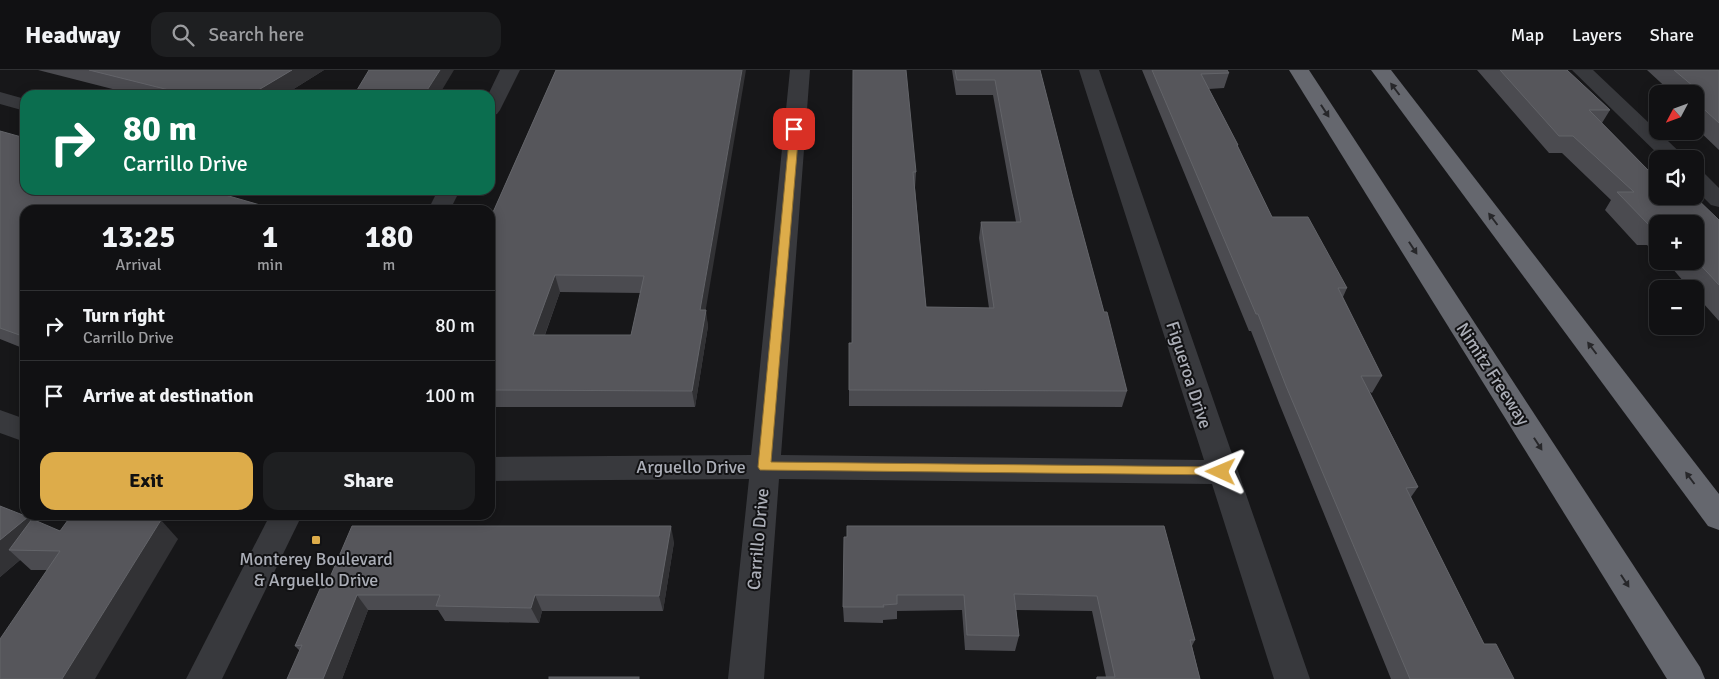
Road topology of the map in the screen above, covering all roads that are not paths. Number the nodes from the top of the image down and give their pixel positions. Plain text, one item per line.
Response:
1 (510, 70) edge
2 (800, 70) edge
3 (1089, 70) edge
4 (1299, 70) edge
5 (1381, 70) edge
6 (1582, 70) edge
7 (0, 98) edge
8 (495, 100) edge
9 (20, 104) edge
10 (1666, 150) edge
11 (1704, 186) edge
12 (1719, 200) edge
13 (0, 421) edge
14 (20, 429) edge
15 (764, 467) junction
16 (495, 469) edge
17 (1221, 472) junction
18 (1719, 517) edge
19 (284, 520) edge
20 (204, 679) edge
21 (746, 679) edge
22 (1292, 679) edge
23 (1687, 679) edge

1 - 8 street
2 - 15 street, Carrillo Drive
3 - 17 street, Figueroa Drive
4 -> 23 highway, Nimitz Freeway
18 -> 5 highway
6 - 10 street
7 - 9 street
11 - 12 street
13 - 14 street
15 - 16 street, Arguello Drive
15 - 17 street, Arguello Drive
15 - 21 street, Carrillo Drive
17 - 22 street, Figueroa Drive
19 - 20 street

